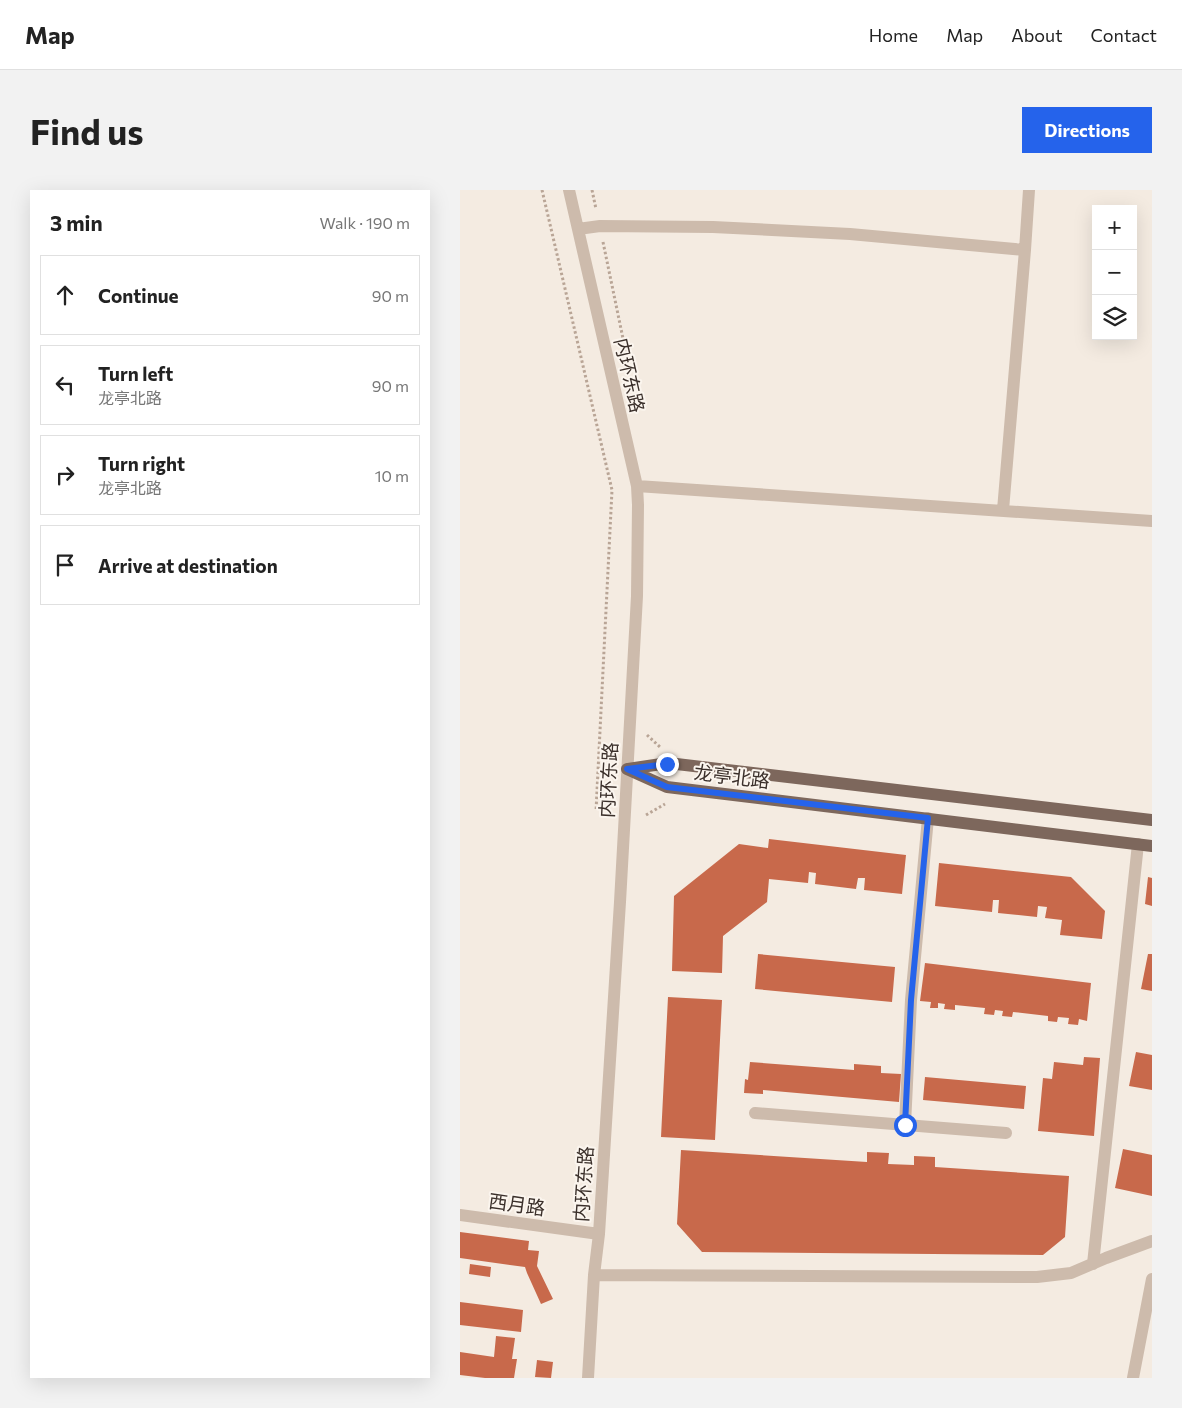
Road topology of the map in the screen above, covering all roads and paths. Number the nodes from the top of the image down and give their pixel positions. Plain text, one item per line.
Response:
1 (542, 190) edge
2 (569, 190) edge
3 (592, 190) edge
4 (1028, 190) edge
5 (600, 226) junction
6 (578, 229) junction
7 (1025, 250) junction
8 (627, 358) dead end
9 (636, 486) junction
10 (1002, 510) junction
11 (1152, 521) edge
12 (647, 727) dead end
13 (661, 748) dead end
14 (627, 769) junction
15 (596, 811) dead end
16 (928, 818) junction
17 (1152, 820) edge
18 (1138, 844) junction
19 (1152, 846) edge
20 (755, 1113) dead end
21 (905, 1125) junction
22 (1006, 1133) dead end
23 (460, 1215) edge
24 (599, 1234) junction
25 (1152, 1241) edge
26 (1093, 1264) junction
27 (594, 1276) junction
28 (1152, 1279) edge
29 (588, 1378) edge
30 (1133, 1378) edge

1 - 15 path
2 - 6 street, 内环东路
3 - 5 path
4 - 7 street
5 - 6 street
5 - 7 street
5 - 8 path
6 - 9 street, 内环东路
7 - 10 street
9 - 10 street
9 - 14 street, 内环东路
10 - 11 street
12 - 13 path
14 - 16 main road, 龙亭北路
14 - 17 main road, 龙亭北路
14 - 24 street, 内环东路
16 - 18 main road, 龙亭北路
16 - 21 street
18 - 19 main road, 龙亭北路
18 - 26 street
20 - 21 street
21 - 22 street
23 - 24 street, 西月路
24 - 27 street, 内环东路
25 - 26 street
26 - 27 street
27 - 29 street, 内环东路
28 - 30 street

